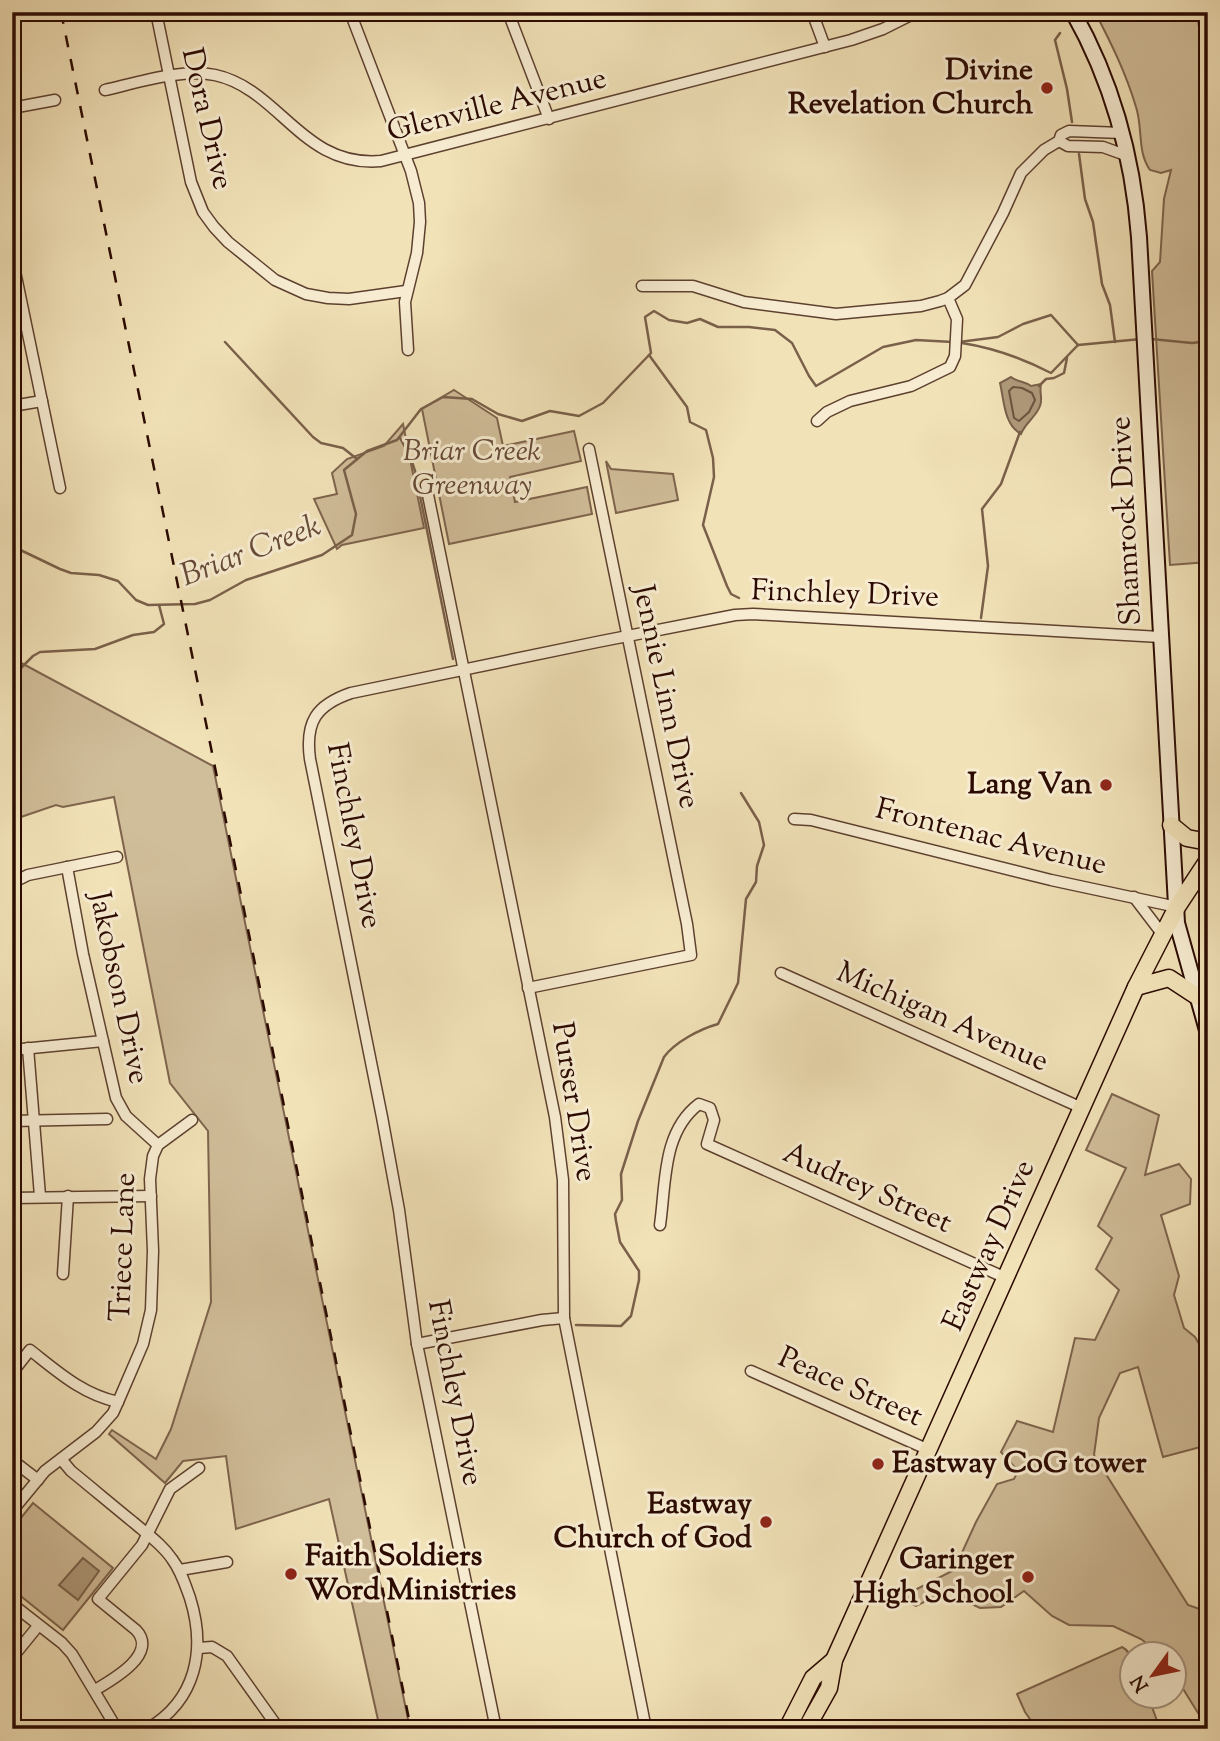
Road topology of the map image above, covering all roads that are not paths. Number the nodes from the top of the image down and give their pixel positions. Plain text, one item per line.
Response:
1 (156, 12) edge
2 (350, 12) edge
3 (508, 12) edge
4 (812, 12) edge
5 (917, 12) edge
6 (1073, 12) edge
7 (825, 47) junction
8 (169, 77) junction
9 (104, 90) dead end
10 (55, 100) dead end
11 (12, 108) edge
12 (549, 119) junction
13 (1122, 133) junction
14 (1059, 141) junction
15 (406, 156) junction
16 (1128, 156) junction
17 (12, 257) edge
18 (642, 286) dead end
19 (406, 291) junction
20 (948, 298) junction
21 (408, 350) dead end
22 (42, 401) junction
23 (12, 406) edge
24 (817, 421) dead end
25 (589, 449) dead end
26 (426, 485) dead end
27 (60, 488) dead end
28 (628, 636) junction
29 (1160, 637) junction
30 (463, 670) junction
31 (793, 819) dead end
32 (1171, 825) junction
33 (1208, 842) edge
34 (117, 857) dead end
35 (1208, 860) edge
36 (67, 867) junction
37 (12, 883) edge
38 (1134, 897) junction
39 (1177, 907) junction
40 (1163, 935) junction
41 (781, 973) dead end
42 (1136, 987) junction
43 (528, 988) junction
44 (1198, 998) junction
45 (1208, 1034) edge
46 (103, 1041) junction
47 (28, 1048) junction
48 (12, 1050) edge
49 (1082, 1108) junction
50 (107, 1119) dead end
51 (12, 1121) edge
52 (34, 1121) junction
53 (192, 1121) dead end
54 (158, 1144) junction
55 (40, 1196) junction
56 (68, 1196) junction
57 (151, 1196) junction
58 (12, 1198) edge
59 (660, 1225) dead end
60 (63, 1273) dead end
61 (1006, 1278) junction
62 (564, 1318) junction
63 (418, 1344) junction
64 (751, 1371) dead end
65 (12, 1373) edge
66 (118, 1402) junction
67 (929, 1450) junction
68 (61, 1459) junction
69 (12, 1460) edge
70 (200, 1468) dead end
71 (38, 1480) junction
72 (12, 1511) edge
73 (147, 1534) junction
74 (227, 1562) dead end
75 (180, 1570) junction
76 (12, 1604) edge
77 (38, 1626) junction
78 (199, 1648) junction
79 (837, 1653) junction
80 (12, 1658) edge
81 (95, 1690) junction
82 (117, 1729) edge
83 (147, 1729) edge
84 (279, 1729) edge
85 (496, 1729) edge
86 (646, 1729) edge
87 (787, 1729) edge
88 (806, 1729) edge

1 - 8 street, Dora Drive
2 - 15 street
3 - 12 street
4 - 7 street
5 - 7 street, Glenville Avenue
6 - 13 street, Shamrock Drive
7 - 12 street, Glenville Avenue
8 - 9 street, Glenville Avenue
8 - 15 street, Glenville Avenue
8 - 19 street, Dora Drive
10 - 11 street
12 - 15 street, Glenville Avenue
13 - 14 street
13 - 16 street, Shamrock Drive
14 - 16 street
14 - 20 street
15 - 19 street
16 - 29 street, Shamrock Drive
17 - 22 street
18 - 20 street
19 - 21 street
20 - 24 street
22 - 23 street
22 - 27 street
25 - 28 street, Jennie Linn Drive
26 - 30 street, Purser Drive
28 - 29 street, Finchley Drive
28 - 30 street, Finchley Drive
28 - 43 street, Jennie Linn Drive
29 - 32 street, Shamrock Drive
30 - 43 street, Purser Drive
30 - 63 street, Finchley Drive
31 - 38 street, Frontenac Avenue
32 - 33 main road
32 - 39 street, Shamrock Drive
34 - 36 street
35 - 39 main road, Eastway Drive
36 - 37 street
36 - 46 street, Jakobson Drive
38 - 39 street, Frontenac Avenue
38 - 40 street
39 - 40 main road, Eastway Drive
39 - 44 street, Shamrock Drive
40 - 42 main road, Eastway Drive
41 - 49 street, Michigan Avenue
42 - 44 main road
42 - 49 main road, Eastway Drive
43 - 62 street, Purser Drive
44 - 45 street, Shamrock Drive
46 - 47 street
46 - 54 street, Jakobson Drive
47 - 48 street
47 - 52 street
49 - 61 main road, Eastway Drive
50 - 52 street
51 - 52 street
52 - 55 street
53 - 54 street, Triece Lane
54 - 57 street, Triece Lane
55 - 56 street
55 - 58 street
56 - 57 street
56 - 60 street
57 - 66 street, Triece Lane
59 - 61 street, Audrey Street
61 - 67 main road, Eastway Drive
62 - 63 street
62 - 86 street, Purser Drive
63 - 85 street, Finchley Drive
64 - 67 street, Peace Street
65 - 66 street
66 - 68 street, Triece Lane
67 - 79 main road, Eastway Drive
68 - 71 street, Triece Lane
68 - 73 street
69 - 71 street
70 - 73 street
71 - 72 street, Triece Lane
73 - 75 street
73 - 81 street
74 - 75 street
75 - 78 street
76 - 77 street
77 - 80 street
77 - 81 street
78 - 83 street
78 - 84 street
79 - 87 main road, Eastway Drive
79 - 88 main road, Eastway Drive
81 - 82 street

